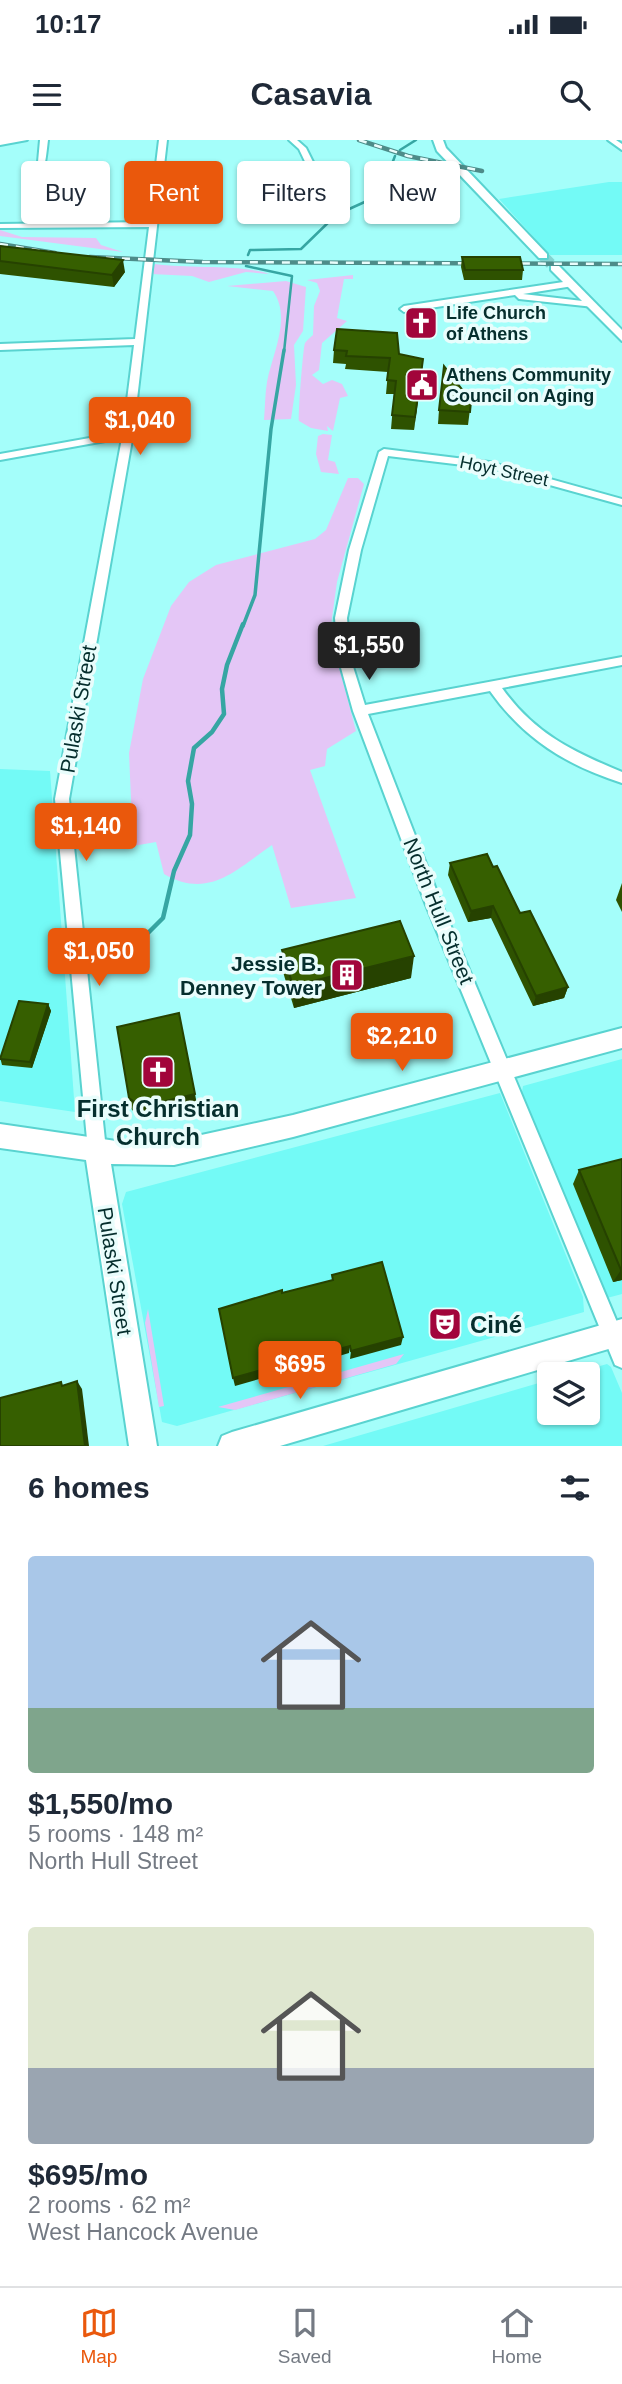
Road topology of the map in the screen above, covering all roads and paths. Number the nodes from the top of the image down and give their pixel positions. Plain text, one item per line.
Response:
1 (22, 140) edge
2 (44, 140) edge
3 (163, 140) edge
4 (293, 140) edge
5 (438, 140) edge
6 (612, 140) edge
7 (0, 142) edge
8 (622, 148) edge
9 (42, 161) edge
10 (161, 161) edge
11 (308, 161) edge
12 (154, 224) joint
13 (0, 226) edge
14 (543, 256) tunnel mouth
15 (555, 268) tunnel mouth
16 (570, 284) junction
17 (499, 293) junction
18 (591, 305) junction
19 (404, 309) dead end
20 (619, 331) edge
21 (138, 342) junction
22 (0, 346) edge
23 (128, 434) junction
24 (384, 452) joint
25 (0, 457) edge
26 (622, 502) edge
27 (622, 660) edge
28 (494, 685) junction
29 (360, 711) junction
30 (622, 778) edge
31 (622, 1038) edge
32 (504, 1069) junction
33 (0, 1136) edge
34 (97, 1150) junction
35 (619, 1342) edge
36 (143, 1446) edge
37 (232, 1446) edge

1 - 7 street
2 - 9 street
3 - 10 street, Pulaski Street
4 - 11 street
5 - 14 street
6 - 8 street
12 - 13 street
12 - 21 street, Pulaski Street
15 - 16 street
16 - 17 street
16 - 18 street
17 - 18 street
17 - 19 street
18 - 20 street
21 - 22 street
21 - 23 street, Pulaski Street
23 - 25 street
23 - 34 street, Pulaski Street
24 - 26 street, Hoyt Street
24 - 29 street, North Hull Street
27 - 28 street
28 - 29 street
28 - 30 street
29 - 32 street, North Hull Street
31 - 32 street
32 - 34 street
32 - 35 street, North Hull Street
33 - 34 street
34 - 36 street, Pulaski Street
35 - 37 street

